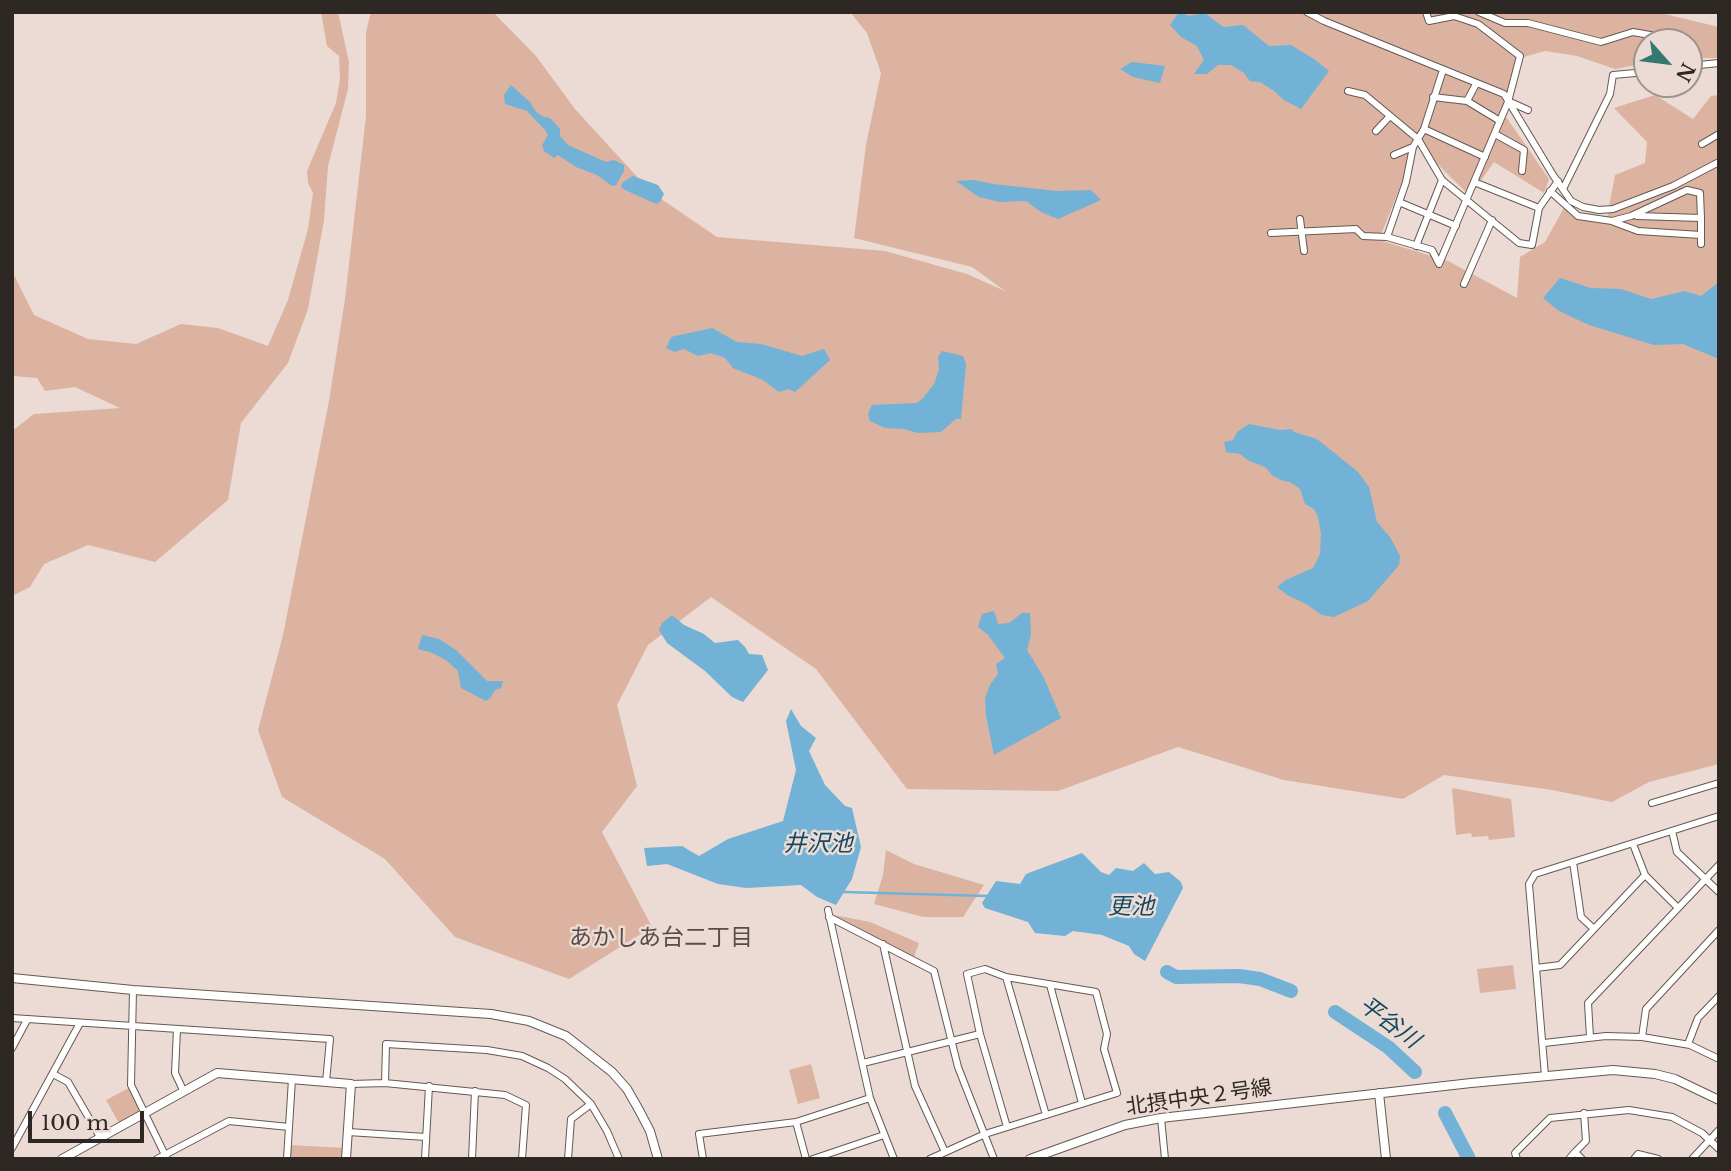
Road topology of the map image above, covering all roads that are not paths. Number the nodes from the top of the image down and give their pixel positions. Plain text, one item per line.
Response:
1 (1307, 12) edge
2 (1426, 12) edge
3 (1479, 12) edge
4 (1633, 32) edge
5 (1443, 70) junction
6 (1633, 73) edge
7 (1476, 84) junction
8 (1349, 91) dead end
9 (1433, 97) junction
10 (1467, 101) junction
11 (1508, 102) junction
12 (1528, 110) dead end
13 (1390, 116) junction
14 (1500, 121) junction
15 (1424, 129) junction
16 (1376, 131) dead end
17 (1495, 134) junction
18 (1719, 134) edge
19 (1418, 139) junction
20 (1702, 144) dead end
21 (1413, 148) junction
22 (1394, 155) dead end
23 (1485, 157) junction
24 (1719, 162) edge
25 (1522, 171) dead end
26 (1395, 177) dead end
27 (1442, 180) junction
28 (1406, 181) junction
29 (1558, 181) junction
30 (1475, 182) junction
31 (1563, 189) junction
32 (1550, 191) junction
33 (1467, 200) junction
34 (1670, 200) junction
35 (1399, 202) junction
36 (1539, 208) junction
37 (1428, 214) junction
38 (1631, 216) junction
39 (1668, 216) junction
40 (1701, 218) junction
41 (1300, 219) dead end
42 (1492, 220) junction
43 (1612, 221) junction
44 (1456, 226) junction
45 (1301, 231) junction
46 (1271, 233) dead end
47 (1701, 235) junction
48 (1387, 237) junction
49 (1701, 244) dead end
50 (1416, 246) junction
51 (1304, 251) dead end
52 (1464, 285) dead end
53 (1719, 783) edge
54 (1651, 803) dead end
55 (1719, 816) edge
56 (1672, 831) junction
57 (1633, 844) junction
58 (1573, 862) junction
59 (1719, 865) edge
60 (1645, 875) junction
61 (1705, 879) junction
62 (1719, 892) edge
63 (1678, 908) junction
64 (1594, 929) junction
65 (1719, 930) edge
66 (883, 944) junction
67 (1536, 968) junction
68 (1006, 977) junction
69 (12, 978) edge
70 (1051, 985) junction
71 (133, 990) junction
72 (1719, 996) edge
73 (12, 1018) edge
74 (27, 1020) junction
75 (80, 1023) junction
76 (132, 1026) junction
77 (177, 1029) junction
78 (980, 1034) junction
79 (1590, 1037) junction
80 (1643, 1037) junction
81 (952, 1041) junction
82 (1544, 1043) junction
83 (1688, 1044) junction
84 (12, 1048) edge
85 (907, 1052) junction
86 (1719, 1059) edge
87 (863, 1063) junction
88 (53, 1073) junction
89 (1545, 1076) junction
90 (292, 1079) junction
91 (326, 1082) junction
92 (385, 1083) junction
93 (351, 1084) junction
94 (429, 1086) junction
95 (183, 1090) junction
96 (475, 1091) junction
97 (1379, 1093) junction
98 (870, 1098) junction
99 (1719, 1100) edge
100 (591, 1104) junction
101 (1082, 1104) junction
102 (144, 1112) junction
103 (1584, 1113) junction
104 (1046, 1115) junction
105 (1161, 1118) junction
106 (796, 1122) junction
107 (289, 1127) junction
108 (1007, 1127) junction
109 (1719, 1130) edge
110 (348, 1132) junction
111 (884, 1135) junction
112 (985, 1135) junction
113 (100, 1137) junction
114 (426, 1137) junction
115 (1710, 1140) junction
116 (12, 1148) edge
117 (1719, 1149) edge
118 (945, 1152) junction
119 (1575, 1152) junction
120 (166, 1157) edge
121 (62, 1159) edge
122 (157, 1159) edge
123 (287, 1159) edge
124 (346, 1159) edge
125 (425, 1159) edge
126 (472, 1159) edge
127 (522, 1159) edge
128 (568, 1159) edge
129 (619, 1159) edge
130 (658, 1159) edge
131 (703, 1159) edge
132 (806, 1159) edge
133 (813, 1159) edge
134 (894, 1159) edge
135 (930, 1159) edge
136 (994, 1159) edge
137 (1030, 1159) edge
138 (1165, 1159) edge
139 (1386, 1159) edge
140 (1517, 1159) edge
141 (1569, 1159) edge
142 (1582, 1159) edge
143 (1634, 1159) edge
144 (1658, 1159) edge
145 (1692, 1159) edge

1 - 5 street
2 - 11 street
3 - 4 street
5 - 7 street
5 - 9 street
6 - 31 street
7 - 10 street
7 - 11 street
8 - 13 street
9 - 10 street
9 - 15 street
10 - 14 street
11 - 12 street
11 - 14 street
11 - 29 street
13 - 16 street
13 - 19 street
14 - 17 street
15 - 19 street
15 - 23 street
17 - 23 street
17 - 25 street
18 - 20 street
19 - 21 street
19 - 27 street
21 - 22 street
21 - 28 street
23 - 30 street
24 - 31 street
26 - 28 street
27 - 33 street
27 - 37 street
28 - 35 street
29 - 31 street
29 - 32 street
30 - 33 street
30 - 36 street
32 - 36 street
32 - 43 street
33 - 42 street
33 - 44 street
34 - 38 street
34 - 39 street
34 - 40 street
35 - 37 street
35 - 48 street
36 - 42 street
37 - 44 street
37 - 50 street
38 - 39 street
38 - 43 street
39 - 40 street
40 - 47 street
41 - 45 street
42 - 52 street
43 - 47 street
44 - 50 street
45 - 46 street
45 - 48 street
45 - 51 street
47 - 49 street
48 - 50 street
53 - 54 street
55 - 56 street
56 - 57 street
56 - 61 street
57 - 58 street
57 - 60 street
58 - 64 street
58 - 67 street
59 - 61 street
60 - 63 street
60 - 64 street
61 - 62 street
61 - 63 street
63 - 79 street
64 - 67 street
65 - 80 street
66 - 81 street
66 - 85 street
66 - 87 street
67 - 82 street
68 - 70 street
68 - 78 street
68 - 104 street
69 - 71 street
70 - 101 street
70 - 101 street
71 - 76 street
71 - 130 street
72 - 83 street
73 - 74 street
74 - 75 street
74 - 84 street
75 - 76 street
75 - 88 street
76 - 77 street
76 - 102 street
77 - 91 street
77 - 95 street
78 - 81 street
78 - 108 street
79 - 80 street
79 - 82 street
80 - 83 street
81 - 85 street
81 - 112 street
82 - 89 street
83 - 86 street
85 - 87 street
85 - 118 street
87 - 98 street
88 - 113 street
88 - 116 street
89 - 97 street, 北摂中央２号線
89 - 99 street
90 - 91 street
90 - 95 street
90 - 107 street
91 - 93 street
92 - 93 street
92 - 94 street
92 - 100 street
93 - 110 street
94 - 96 street
94 - 114 street
95 - 102 street
96 - 126 street
96 - 127 street
97 - 105 street, 北摂中央２号線
97 - 139 street
98 - 106 street
98 - 111 street
100 - 128 street
100 - 129 street
101 - 104 street
102 - 113 street
102 - 120 street
103 - 115 street
103 - 119 street
103 - 140 street
104 - 108 street
105 - 137 street, 北摂中央２号線
105 - 138 street
106 - 131 street
106 - 132 street
107 - 120 street
107 - 123 street
108 - 112 street
109 - 115 street
110 - 114 street
110 - 124 street
111 - 133 street
111 - 134 street
112 - 118 street
112 - 136 street
113 - 121 street
114 - 125 street
115 - 117 street
115 - 145 street
118 - 135 street
119 - 141 street
119 - 142 street
120 - 122 street
143 - 144 street

